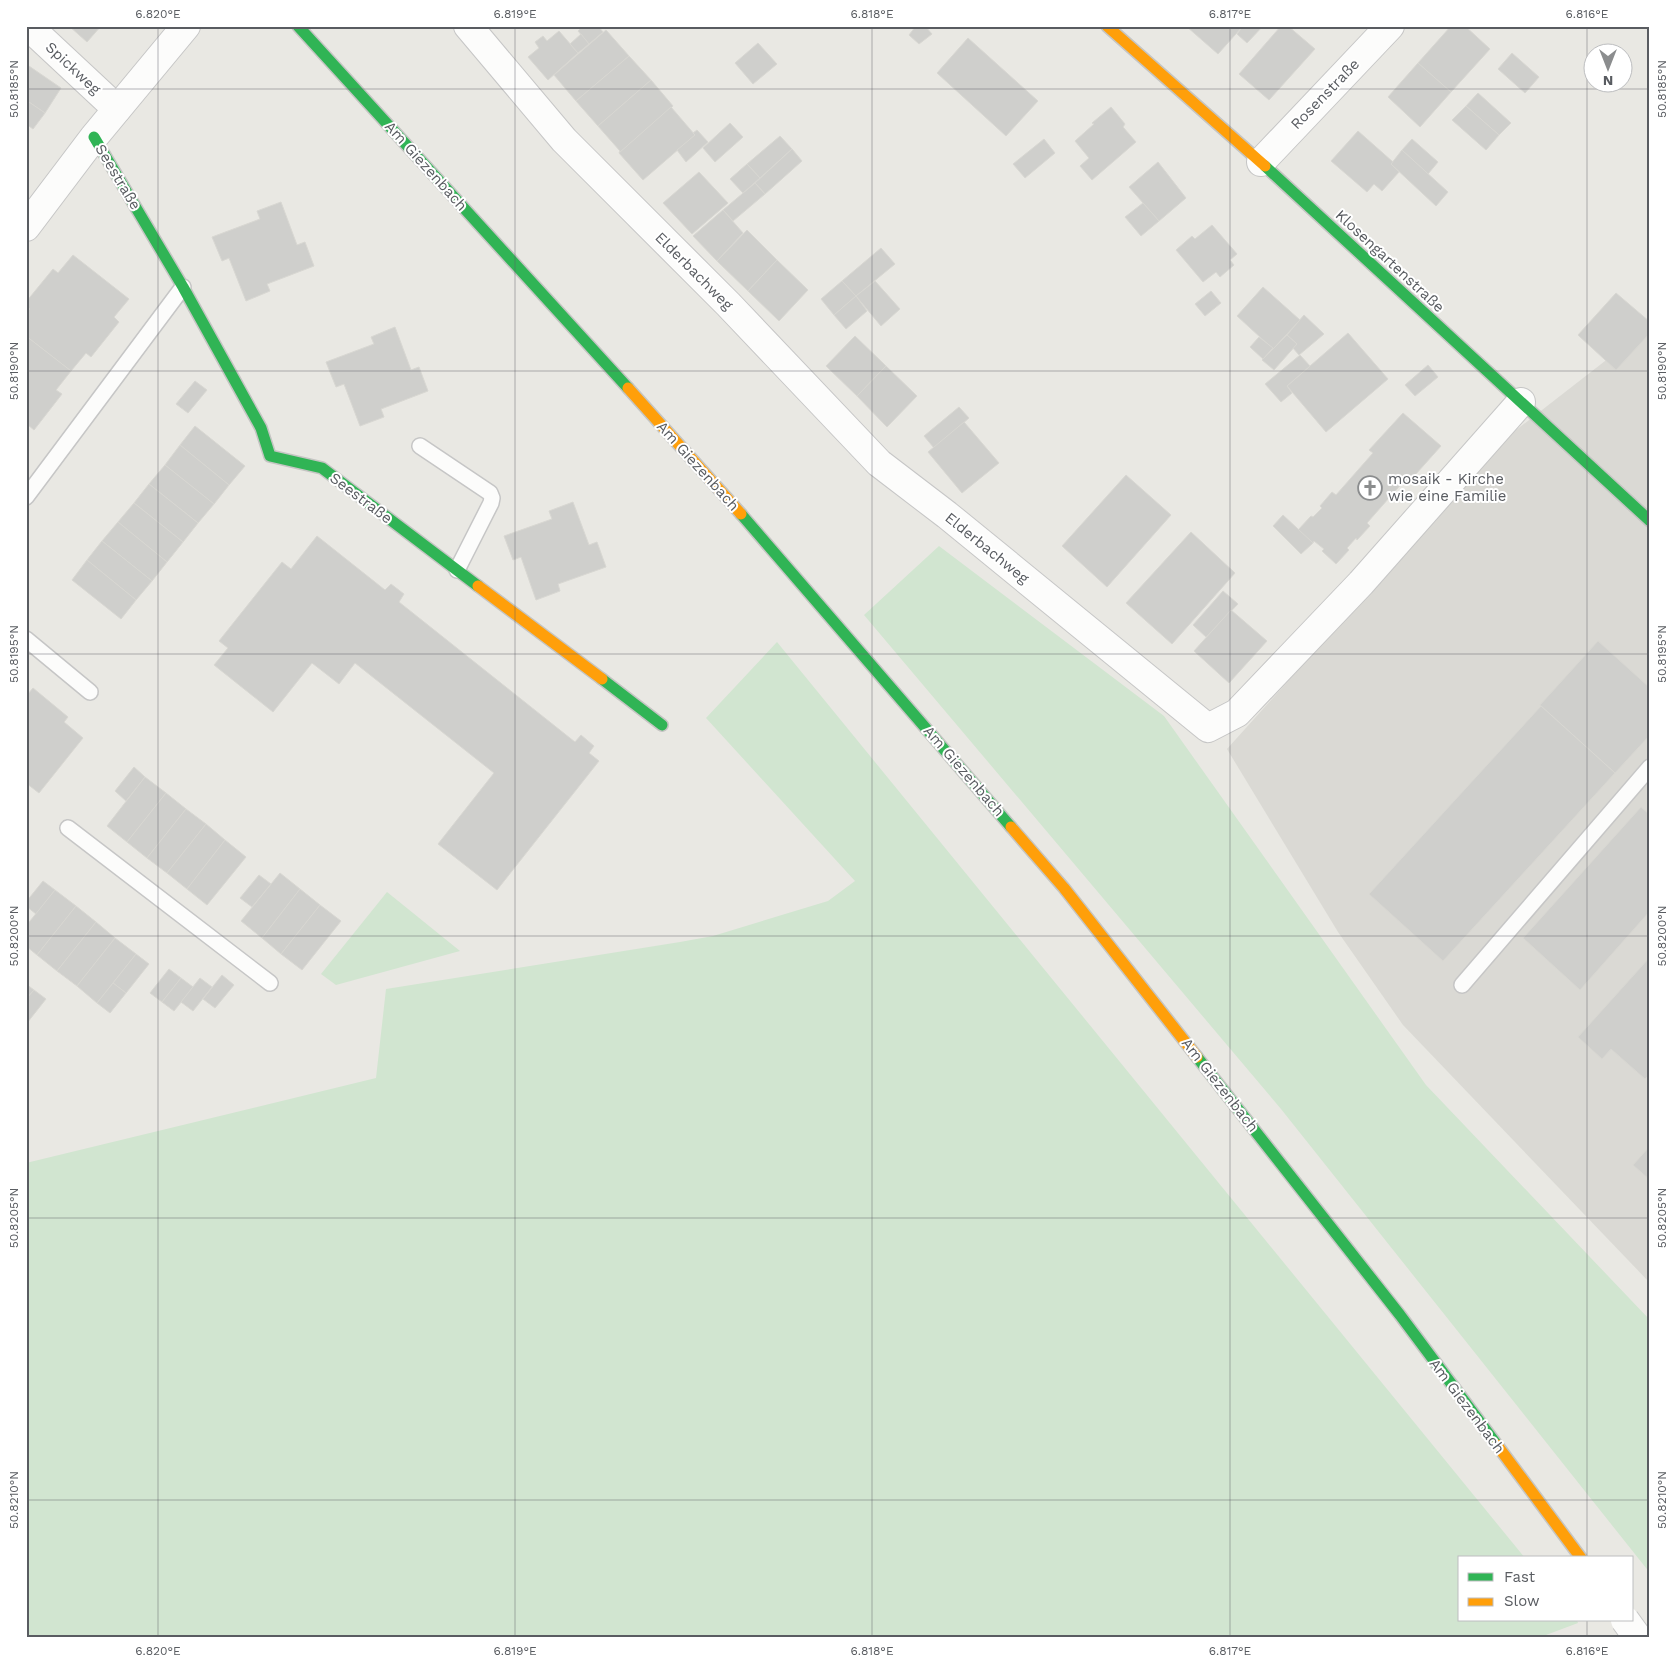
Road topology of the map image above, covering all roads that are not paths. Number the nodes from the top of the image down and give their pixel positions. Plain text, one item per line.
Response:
1 (28, 26) edge
2 (186, 26) edge
3 (298, 26) edge
4 (468, 26) edge
5 (1107, 26) edge
6 (1390, 26) edge
7 (117, 109) junction
8 (94, 137) junction
9 (1261, 162) junction
10 (26, 227) edge
11 (183, 287) junction
12 (1521, 402) junction
13 (420, 446) dead end
14 (26, 497) edge
15 (1650, 521) edge
16 (457, 570) junction
17 (26, 639) edge
18 (90, 692) dead end
19 (662, 725) dead end
20 (1650, 767) edge
21 (68, 828) dead end
22 (270, 984) dead end
23 (1462, 985) dead end
24 (1579, 1556) edge
25 (1626, 1622) edge
26 (1638, 1638) edge

1 - 7 street, Spickweg
2 - 7 street, Seestraße
3 - 24 street, Am Giezenbach
4 - 12 street, Elderbachweg
5 - 9 street, Klosengartenstraße
6 - 9 street, Rosenstraße
7 - 8 street, Seestraße
8 - 10 street, Seestraße
8 - 11 street, Seestraße
9 - 12 street, Klosengartenstraße
11 - 14 lane
11 - 16 street, Seestraße
12 - 15 street, Klosengartenstraße
13 - 16 lane
16 - 19 street, Seestraße
17 - 18 lane
20 - 23 lane
21 - 22 lane
25 - 26 street, bridge

